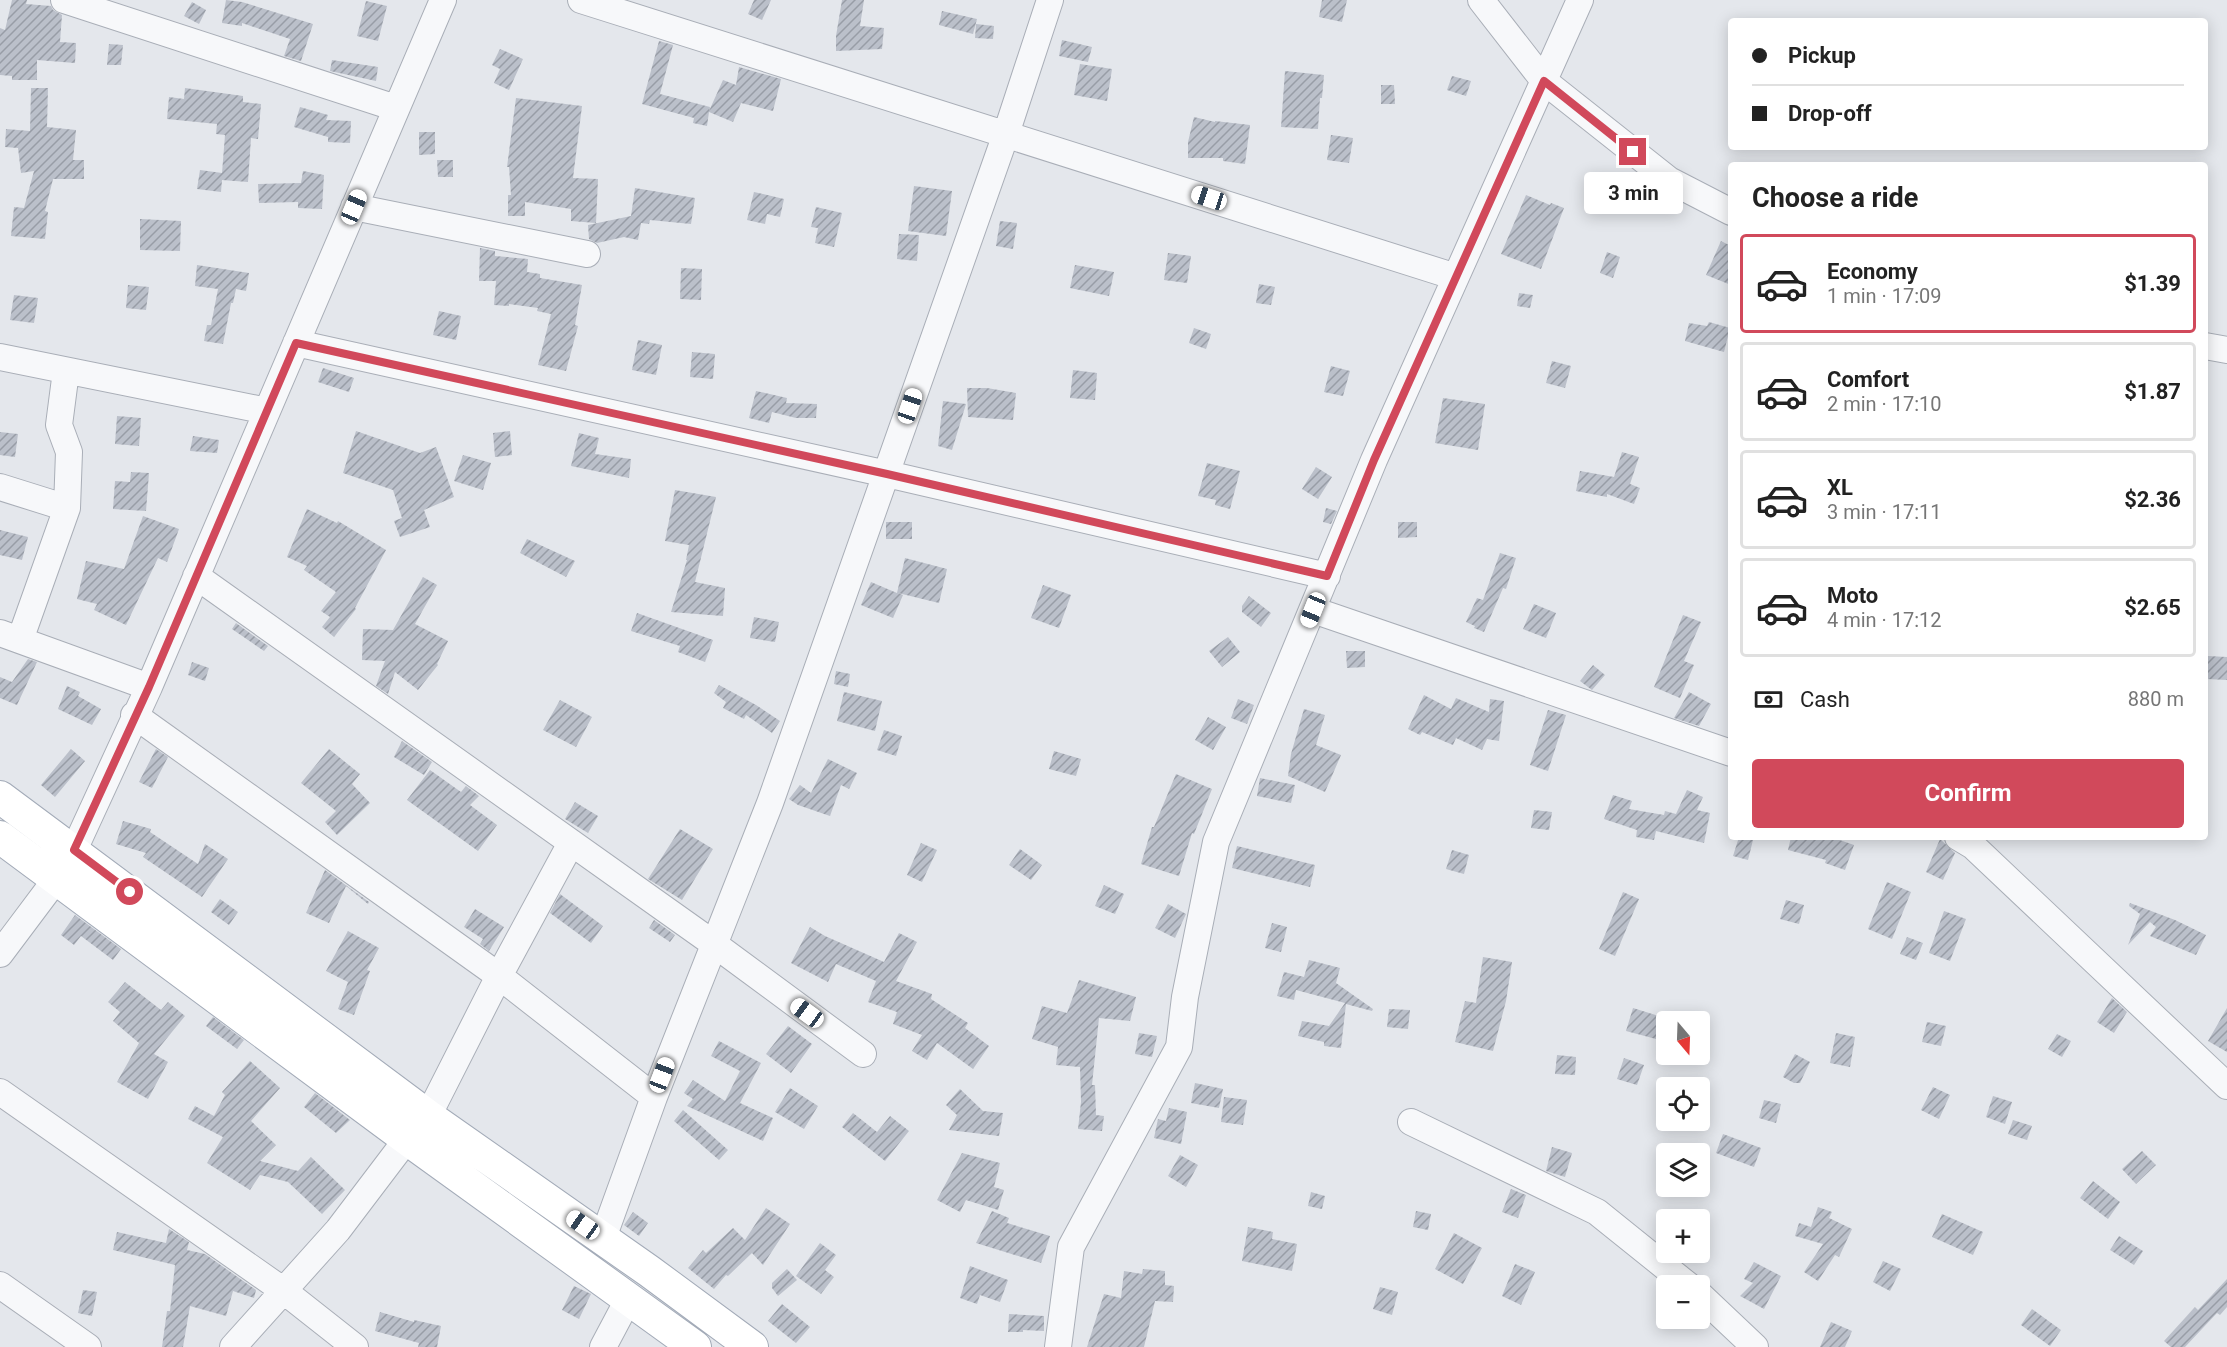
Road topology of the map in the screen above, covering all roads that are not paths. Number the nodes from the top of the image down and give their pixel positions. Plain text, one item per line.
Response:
1 (64, 0) edge
2 (443, 0) edge
3 (581, 0) edge
4 (1050, 0) edge
5 (1481, 0) edge
6 (1580, 0) edge
7 (1544, 81) junction
8 (396, 108) junction
9 (1006, 134) junction
10 (354, 207) junction
11 (1728, 211) edge
12 (587, 254) dead end
13 (1456, 276) junction
14 (296, 343) junction
15 (2208, 347) edge
16 (2227, 350) edge
17 (0, 357) edge
18 (66, 370) junction
19 (267, 411) junction
20 (887, 474) junction
21 (0, 487) edge
22 (66, 508) junction
23 (196, 576) junction
24 (1327, 576) junction
25 (1313, 610) junction
26 (10, 636) edge
27 (149, 687) junction
28 (134, 715) junction
29 (1728, 752) edge
30 (0, 797) edge
31 (0, 837) edge
32 (1963, 840) edge
33 (571, 843) junction
34 (74, 850) junction
35 (57, 878) junction
36 (714, 944) junction
37 (2, 946) edge
38 (499, 976) junction
39 (863, 1054) dead end
40 (2227, 1086) edge
41 (0, 1092) edge
42 (654, 1097) junction
43 (428, 1116) junction
44 (1411, 1122) dead end
45 (407, 1139) junction
46 (603, 1238) junction
47 (1675, 1275) edge
48 (0, 1286) edge
49 (284, 1291) junction
50 (628, 1298) junction
51 (1710, 1304) edge
52 (88, 1347) edge
53 (233, 1347) edge
54 (355, 1347) edge
55 (603, 1347) edge
56 (695, 1347) edge
57 (752, 1347) edge
58 (1058, 1347) edge
59 (1755, 1347) edge

1 - 8 street
2 - 8 street
3 - 9 street
4 - 9 street
5 - 7 street
6 - 7 street
7 - 11 street
7 - 13 street
8 - 10 street
9 - 13 street
9 - 20 street
10 - 12 street
10 - 14 street
13 - 24 street
14 - 19 street
14 - 20 street
15 - 16 street
17 - 18 street
18 - 19 street
18 - 22 street
19 - 23 street
20 - 24 street
20 - 36 street
21 - 22 street
22 - 26 street
23 - 27 street
23 - 33 street
24 - 25 street
25 - 29 street
25 - 58 street
26 - 27 street
27 - 28 street
28 - 34 street
28 - 38 street
30 - 34 main road
31 - 35 main road
32 - 40 street
33 - 36 street
33 - 38 street
34 - 35 street
34 - 43 main road
35 - 37 street
35 - 45 main road
36 - 39 street
36 - 42 street
38 - 42 street
38 - 43 street
41 - 49 street
42 - 46 street
43 - 46 main road
44 - 47 street
45 - 49 street
45 - 50 main road
46 - 57 main road
48 - 52 street
49 - 53 street
49 - 54 street
50 - 55 street
50 - 56 main road
51 - 59 street

